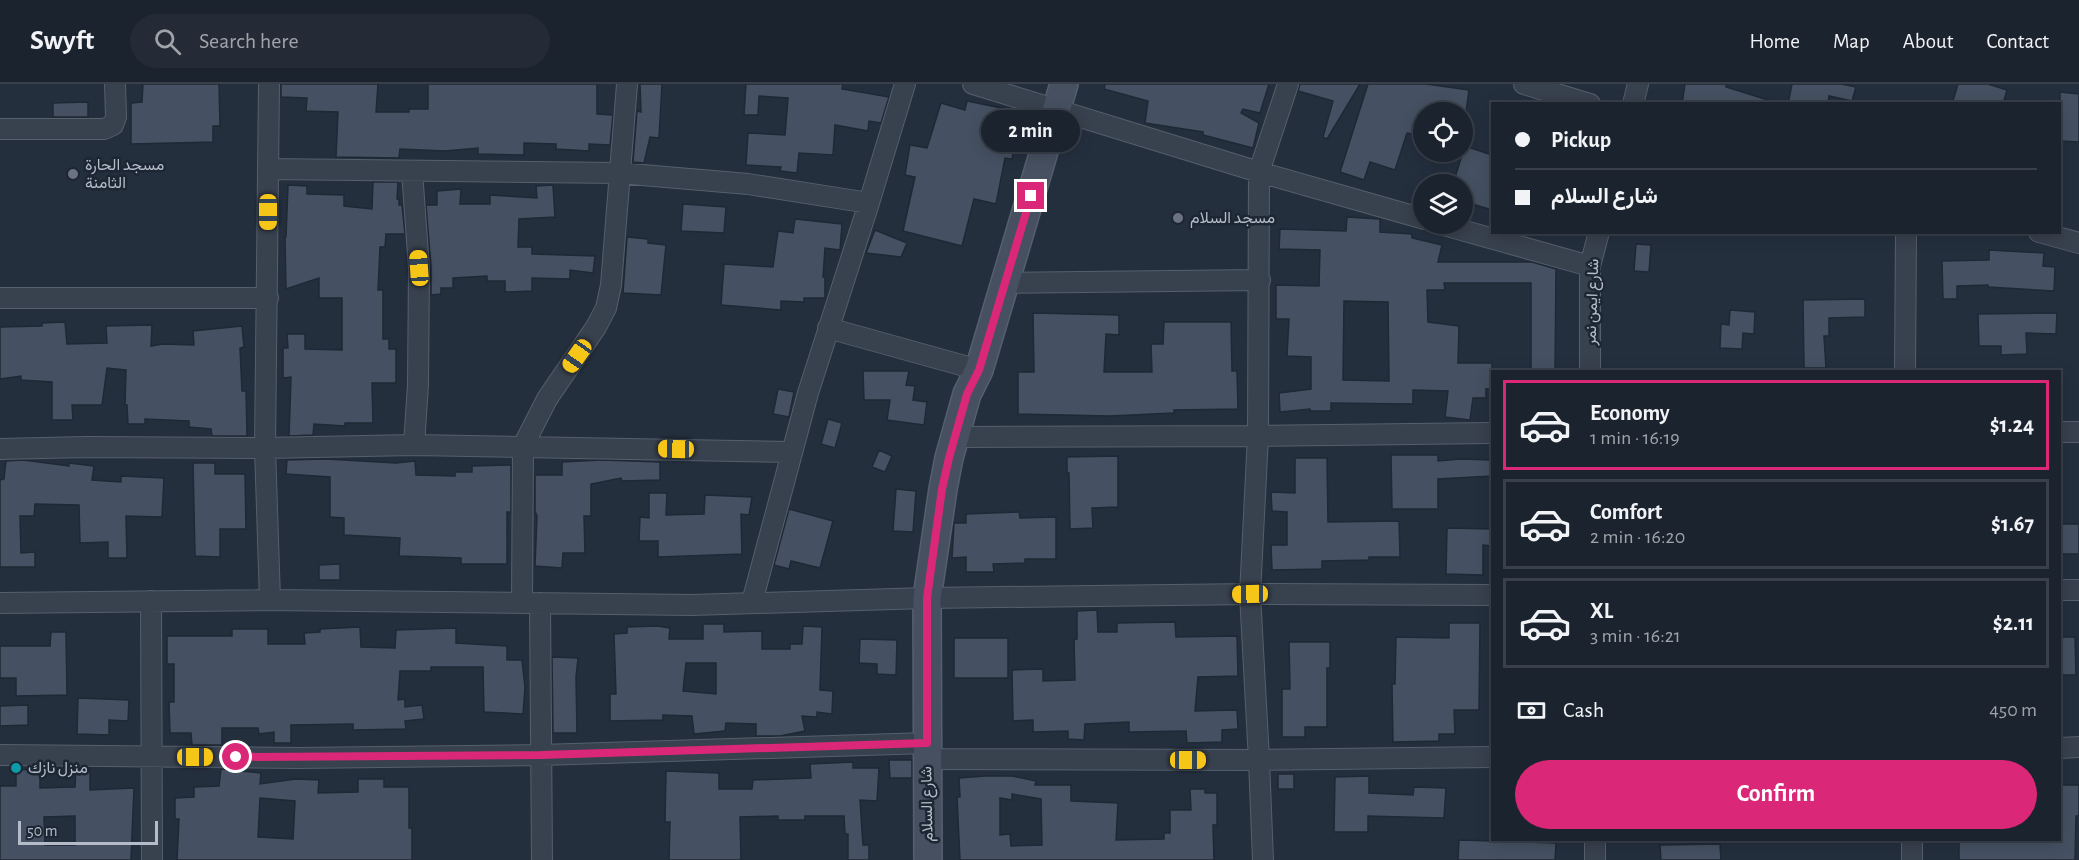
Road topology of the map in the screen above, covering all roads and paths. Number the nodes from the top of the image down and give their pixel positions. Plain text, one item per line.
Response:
1 (115, 84) edge
2 (269, 84) edge
3 (627, 84) edge
4 (905, 84) edge
5 (973, 84) edge
6 (1288, 84) edge
7 (1524, 84) edge
8 (1638, 84) edge
9 (1061, 96) edge
10 (1583, 102) edge
11 (1634, 102) edge
12 (0, 129) edge
13 (268, 169) junction
14 (412, 171) junction
15 (1259, 172) junction
16 (619, 173) junction
17 (869, 203) junction
18 (1413, 216) edge
19 (1473, 233) edge
20 (1598, 234) edge
21 (1906, 234) edge
22 (2046, 234) edge
23 (2079, 243) edge
24 (1590, 266) junction
25 (1260, 279) junction
26 (1005, 283) junction
27 (0, 298) edge
28 (268, 298) junction
29 (828, 328) junction
30 (979, 370) junction
31 (1590, 370) edge
32 (1905, 370) edge
33 (2061, 432) edge
34 (2079, 432) edge
35 (1491, 433) edge
36 (1257, 436) junction
37 (955, 437) junction
38 (414, 445) junction
39 (523, 446) junction
40 (265, 448) junction
41 (0, 449) edge
42 (792, 452) junction
43 (2061, 590) edge
44 (2079, 590) edge
45 (1250, 594) junction
46 (1491, 595) edge
47 (927, 598) junction
48 (270, 600) junction
49 (151, 601) junction
50 (752, 602) junction
51 (0, 603) edge
52 (531, 603) junction
53 (2079, 747) edge
54 (2061, 748) edge
55 (927, 751) junction
56 (0, 755) edge
57 (541, 755) junction
58 (153, 757) junction
59 (1491, 757) edge
60 (1259, 760) junction
61 (1594, 841) edge
62 (1912, 841) edge
63 (152, 860) edge
64 (542, 860) edge
65 (928, 860) edge
66 (1263, 860) edge
67 (1595, 860) edge
68 (1912, 860) edge

1 - 12 street
2 - 13 street
3 - 16 street
4 - 17 street
5 - 9 street
6 - 15 street
7 - 10 street
8 - 11 street
9 - 15 street
9 - 26 street, شارع السلام
13 - 14 street
13 - 28 street
14 - 16 street
14 - 38 street
15 - 18 street
15 - 25 street
16 - 17 street
16 - 39 street
17 - 29 street
19 - 24 street
20 - 24 street, شارع ايمن نمر
21 - 32 street
22 - 23 street
24 - 31 street, شارع ايمن نمر
25 - 26 street
25 - 36 street
26 - 30 street, شارع السلام
27 - 28 street
28 - 40 street
29 - 30 street
29 - 42 street
30 - 37 street, شارع السلام
33 - 34 street
35 - 36 street
36 - 37 street
36 - 45 street
37 - 47 street, شارع السلام
38 - 39 street
38 - 40 street
39 - 42 street
39 - 52 street
40 - 41 street
40 - 48 street
42 - 50 street
43 - 44 street
45 - 46 street
45 - 47 street
45 - 60 street
47 - 50 street
47 - 55 street, شارع السلام
48 - 49 street
48 - 52 street
49 - 51 street
49 - 58 street
50 - 52 street
52 - 57 street
53 - 54 street
55 - 57 street
55 - 60 street
55 - 65 street, شارع السلام
56 - 58 street
57 - 58 street
57 - 64 street
58 - 63 street
59 - 60 street
60 - 66 street
61 - 67 street
62 - 68 street

